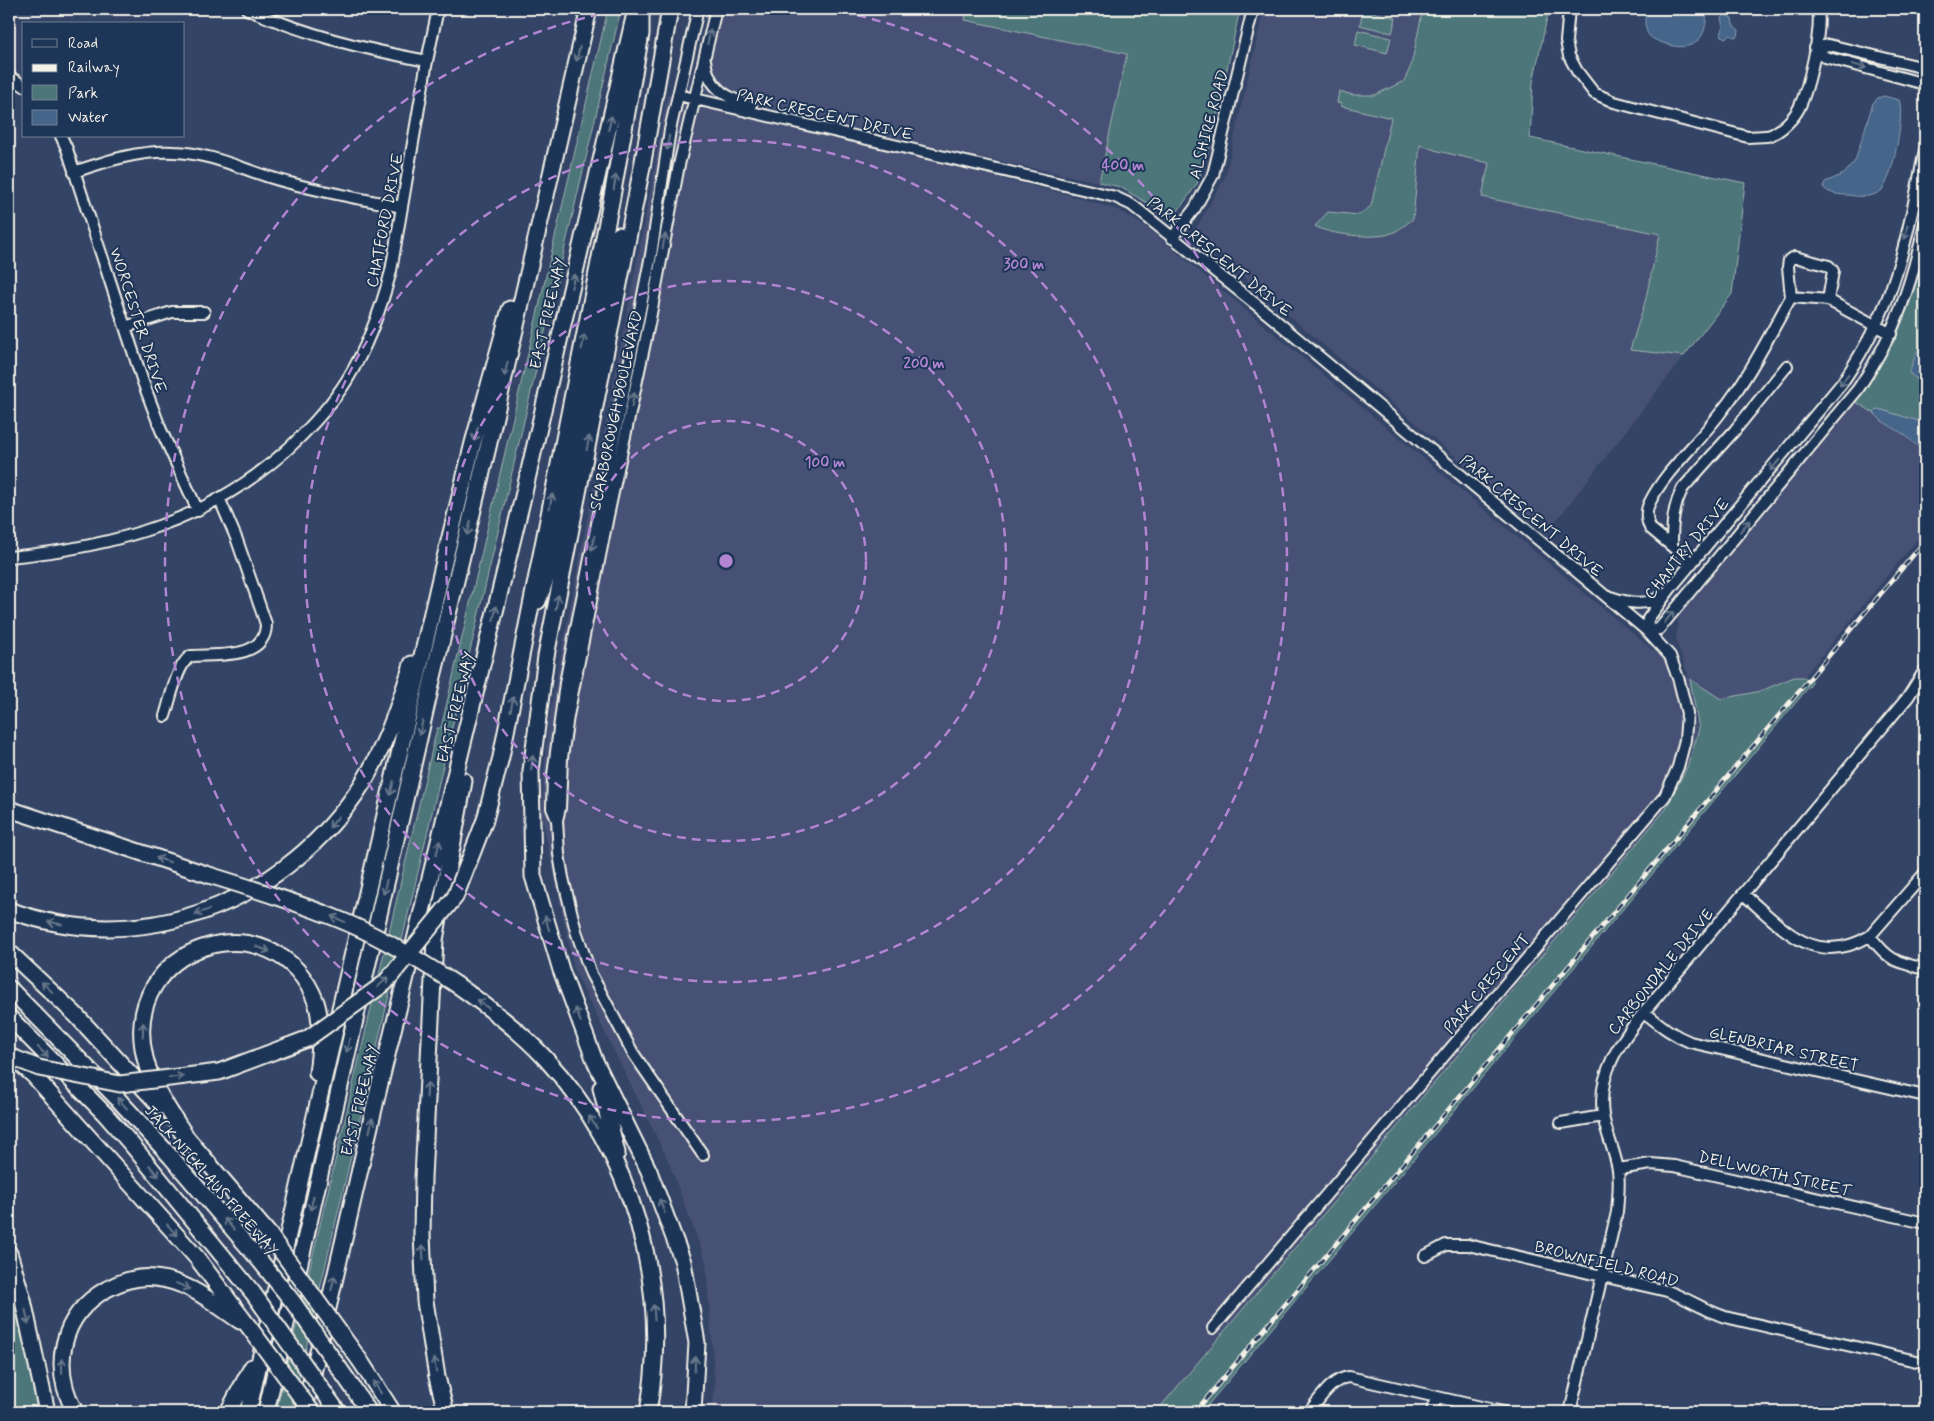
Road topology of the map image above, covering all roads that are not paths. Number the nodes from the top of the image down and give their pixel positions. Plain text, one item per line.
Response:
1 (247, 9) edge
2 (438, 9) edge
3 (589, 9) edge
4 (636, 9) edge
5 (641, 9) edge
6 (670, 9) edge
7 (698, 9) edge
8 (716, 9) edge
9 (1253, 9) edge
10 (1569, 9) edge
11 (1818, 9) edge
12 (1815, 48) junction
13 (705, 55) junction
14 (662, 56) junction
15 (427, 61) junction
16 (1925, 68) edge
17 (9, 76) edge
18 (1925, 84) edge
19 (22, 85) edge
20 (678, 95) junction
21 (694, 99) junction
22 (567, 100) junction
23 (780, 118) junction
24 (62, 138) edge
25 (1925, 150) edge
26 (74, 172) junction
27 (402, 207) junction
28 (1925, 224) edge
29 (1172, 238) junction
30 (1791, 297) junction
31 (1828, 300) junction
32 (204, 312) dead end
33 (1876, 326) junction
34 (125, 327) junction
35 (1891, 334) junction
36 (1787, 366) dead end
37 (220, 500) junction
38 (198, 511) junction
39 (1672, 545) junction
40 (9, 558) edge
41 (1692, 563) junction
42 (442, 570) junction
43 (1670, 590) junction
44 (1604, 596) junction
45 (1647, 631) junction
46 (525, 635) junction
47 (484, 661) junction
48 (1925, 670) edge
49 (165, 716) dead end
50 (9, 809) edge
51 (557, 820) junction
52 (1925, 873) edge
53 (1743, 894) junction
54 (9, 910) edge
55 (1870, 936) junction
56 (9, 952) edge
57 (1925, 969) edge
58 (9, 988) edge
59 (1644, 1012) junction
60 (9, 1017) edge
61 (338, 1017) junction
62 (9, 1054) edge
63 (594, 1060) junction
64 (1925, 1096) edge
65 (1603, 1116) junction
66 (1561, 1123) dead end
67 (187, 1138) junction
68 (309, 1142) junction
69 (703, 1155) dead end
70 (1618, 1169) junction
71 (624, 1181) junction
72 (1925, 1223) edge
73 (9, 1253) edge
74 (1425, 1256) dead end
75 (1602, 1276) junction
76 (249, 1326) junction
77 (1213, 1328) dead end
78 (262, 1348) junction
79 (1925, 1363) edge
80 (1436, 1397) junction
81 (47, 1412) edge
82 (75, 1412) edge
83 (228, 1412) edge
84 (248, 1412) edge
85 (266, 1412) edge
86 (304, 1412) edge
87 (312, 1412) edge
88 (338, 1412) edge
89 (368, 1412) edge
90 (393, 1412) edge
91 (446, 1412) edge
92 (648, 1412) edge
93 (693, 1412) edge
94 (1309, 1412) edge
95 (1432, 1412) edge
96 (1503, 1412) edge
97 (1570, 1412) edge

1 - 15 street
2 - 15 street, CHATFORD DRIVE
3 -> 22 highway, EAST FREEWAY
47 -> 4 highway, EAST FREEWAY
46 -> 5 highway
6 - 14 highway
7 - 20 street, SCARBOROUGH BOULEVARD
13 -> 8 street, SCARBOROUGH BOULEVARD
9 - 29 street, ALSHIRE ROAD
10 - 12 street
11 - 12 street
12 - 16 street
12 -> 18 street
13 - 21 street, SCARBOROUGH BOULEVARD
13 - 23 street
14 - 46 highway
63 -> 14 highway
15 - 27 street, CHATFORD DRIVE
17 - 19 street
20 - 21 street, PARK CRESCENT DRIVE
20 -> 51 street, SCARBOROUGH BOULEVARD
21 - 23 street, PARK CRESCENT DRIVE
51 -> 21 street, SCARBOROUGH BOULEVARD
22 -> 42 highway
22 -> 85 highway, EAST FREEWAY
23 - 29 street, PARK CRESCENT DRIVE
24 - 26 street, WORCESTER DRIVE
25 -> 33 street, CHANTRY DRIVE
26 - 27 street
26 - 34 street, WORCESTER DRIVE
27 - 37 street, CHATFORD DRIVE
28 - 35 street, CHANTRY DRIVE
29 - 44 street, PARK CRESCENT DRIVE
30 - 31 street
30 - 31 street
30 - 39 street
31 - 33 street
32 - 34 street
33 - 35 street
33 -> 41 street, CHANTRY DRIVE
34 - 38 street, WORCESTER DRIVE
45 -> 35 street, CHANTRY DRIVE
36 - 39 street
37 - 38 street, CHATFORD DRIVE
37 - 49 street
38 - 40 street, CHATFORD DRIVE
39 - 41 street
41 - 43 street, CHANTRY DRIVE
42 -> 54 highway
42 -> 61 highway
43 - 44 street
43 - 45 street, CHANTRY DRIVE
44 - 45 street, PARK CRESCENT DRIVE
45 - 77 street, PARK CRESCENT
61 -> 46 highway, bridge
86 -> 47 highway, EAST FREEWAY
91 -> 47 highway
48 - 53 street, CARBONDALE DRIVE
71 -> 50 highway, bridge
51 - 69 street, SCARBOROUGH BOULEVARD
52 - 55 street
53 - 55 street
53 - 59 street, CARBONDALE DRIVE
55 - 57 street
67 -> 56 highway
89 -> 58 highway, JACK NICKLAUS FREEWAY, bridge
59 - 64 street, GLENBRIAR STREET
59 - 65 street, CARBONDALE DRIVE
60 -> 88 highway, bridge
62 -> 61 highway, bridge
61 - 68 highway
62 -> 76 highway
63 - 71 highway
93 -> 63 highway
65 - 66 street
65 - 70 street, CARBONDALE DRIVE
67 -> 68 highway
90 -> 67 highway, bridge
68 - 78 highway
70 - 72 street, DELLWORTH STREET
70 - 75 street, CARBONDALE DRIVE
92 -> 71 highway
73 -> 81 highway
74 - 75 street, BROWNFIELD ROAD
75 - 79 street, BROWNFIELD ROAD
75 - 97 street, CARBONDALE DRIVE
82 -> 76 highway
76 - 87 highway, bridge
78 - 83 highway
78 - 84 highway
80 - 94 street
80 - 95 street
80 - 96 street

